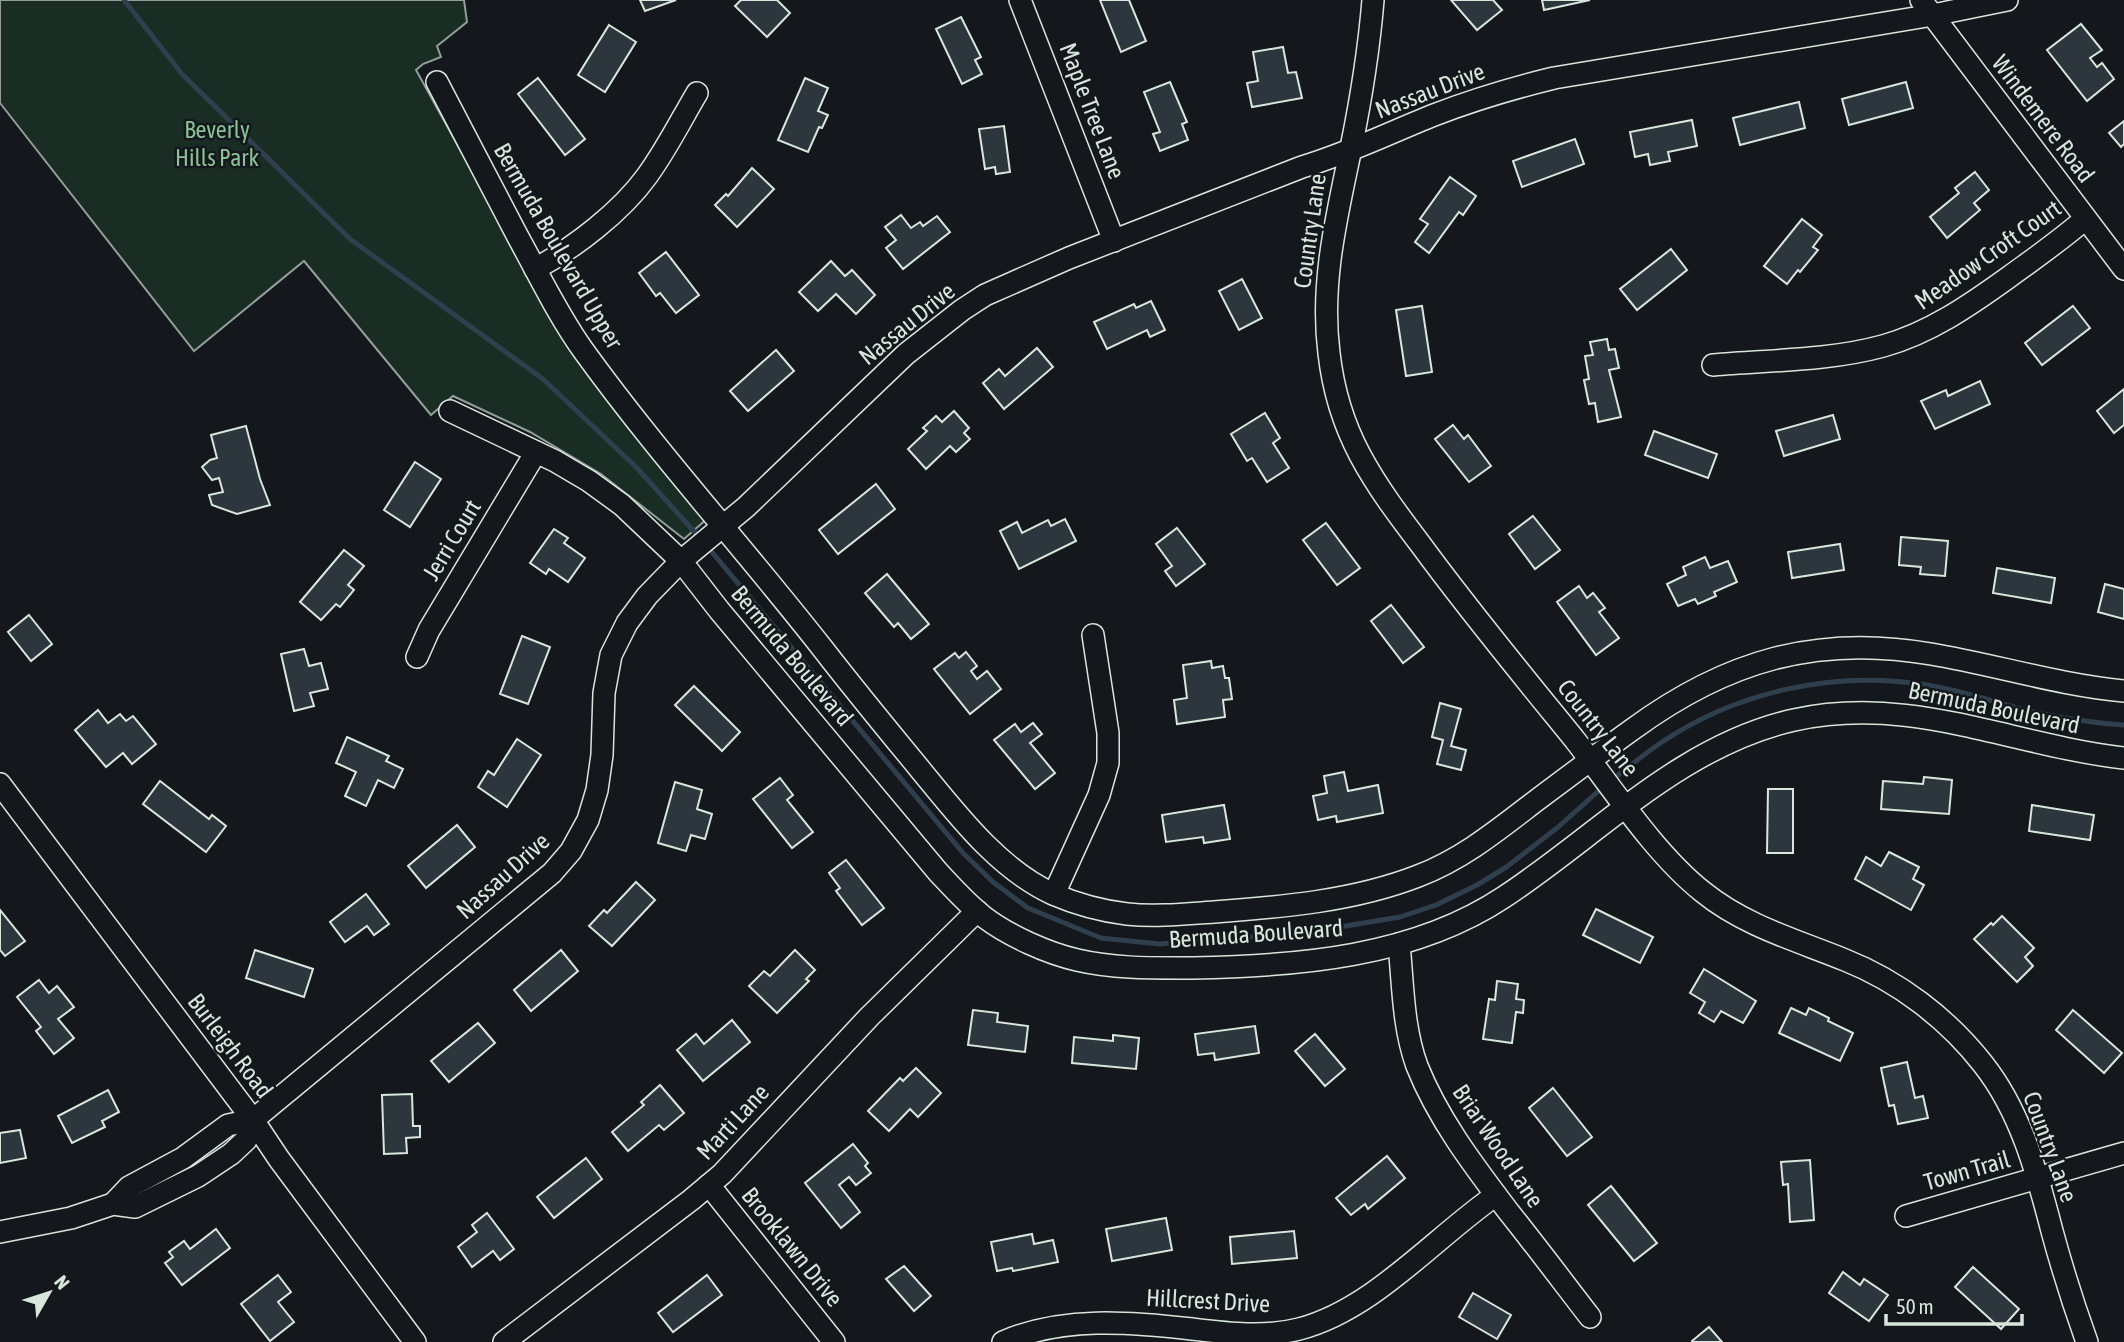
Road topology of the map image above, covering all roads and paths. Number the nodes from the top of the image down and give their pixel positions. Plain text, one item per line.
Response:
1 (1020, 0) edge
2 (1373, 0) edge
3 (2007, 0) edge
4 (1927, 7) edge
5 (437, 82) dead end
6 (697, 93) dead end
7 (1350, 152) junction
8 (2085, 219) junction
9 (1114, 241) junction
10 (535, 269) junction
11 (2124, 269) edge
12 (1713, 365) dead end
13 (450, 411) dead end
14 (536, 452) junction
15 (718, 530) junction
16 (689, 555) junction
17 (1093, 635) dead end
18 (417, 657) dead end
19 (2124, 691) edge
20 (2124, 758) edge
21 (1596, 767) junction
22 (0, 784) edge
23 (1621, 800) junction
24 (1054, 894) junction
25 (977, 911) junction
26 (1399, 944) junction
27 (253, 1120) junction
28 (2124, 1153) edge
29 (2039, 1178) junction
30 (709, 1185) junction
31 (1496, 1195) junction
32 (1906, 1216) dead end
33 (0, 1232) edge
34 (1590, 1317) dead end
35 (415, 1342) edge
36 (504, 1342) edge
37 (834, 1342) edge
38 (1003, 1342) edge
39 (2087, 1342) edge

1 - 9 street, Maple Tree Lane
2 - 7 street, Country Lane
3 - 4 street, Nassau Drive
4 - 7 street, Nassau Drive
4 - 8 street, Windemere Road
5 - 10 street, Bermuda Boulevard Upper
6 - 10 street
7 - 9 street, Nassau Drive
7 - 21 street, Country Lane
8 - 11 street, Windemere Road
8 - 12 street, Meadow Croft Court
9 - 15 street, Nassau Drive
10 - 15 street, Bermuda Boulevard Upper
13 - 14 street, Bermuda Boulevard
14 - 16 street, Bermuda Boulevard
14 - 18 street, Jerri Court
15 - 16 street, Nassau Drive
15 - 24 street, Bermuda Boulevard
16 - 25 street, Bermuda Boulevard
16 - 27 street, Nassau Drive
17 - 24 street
19 - 21 street, Bermuda Boulevard
20 - 23 street, Bermuda Boulevard
21 - 23 street, Country Lane
21 - 24 street, Bermuda Boulevard
22 - 27 street, Burleigh Road
23 - 26 street, Bermuda Boulevard
23 - 29 street, Country Lane
25 - 26 street, Bermuda Boulevard
25 - 30 street, Marti Lane
26 - 31 street, Briar Wood Lane
27 - 33 street, Nassau Drive
27 - 35 street, Burleigh Road
28 - 29 street, Town Trail
29 - 32 street, Town Trail
29 - 39 street, Country Lane
30 - 36 street, Marti Lane
30 - 37 street, Brooklawn Drive
31 - 34 street, Briar Wood Lane
31 - 38 street, Hillcrest Drive

